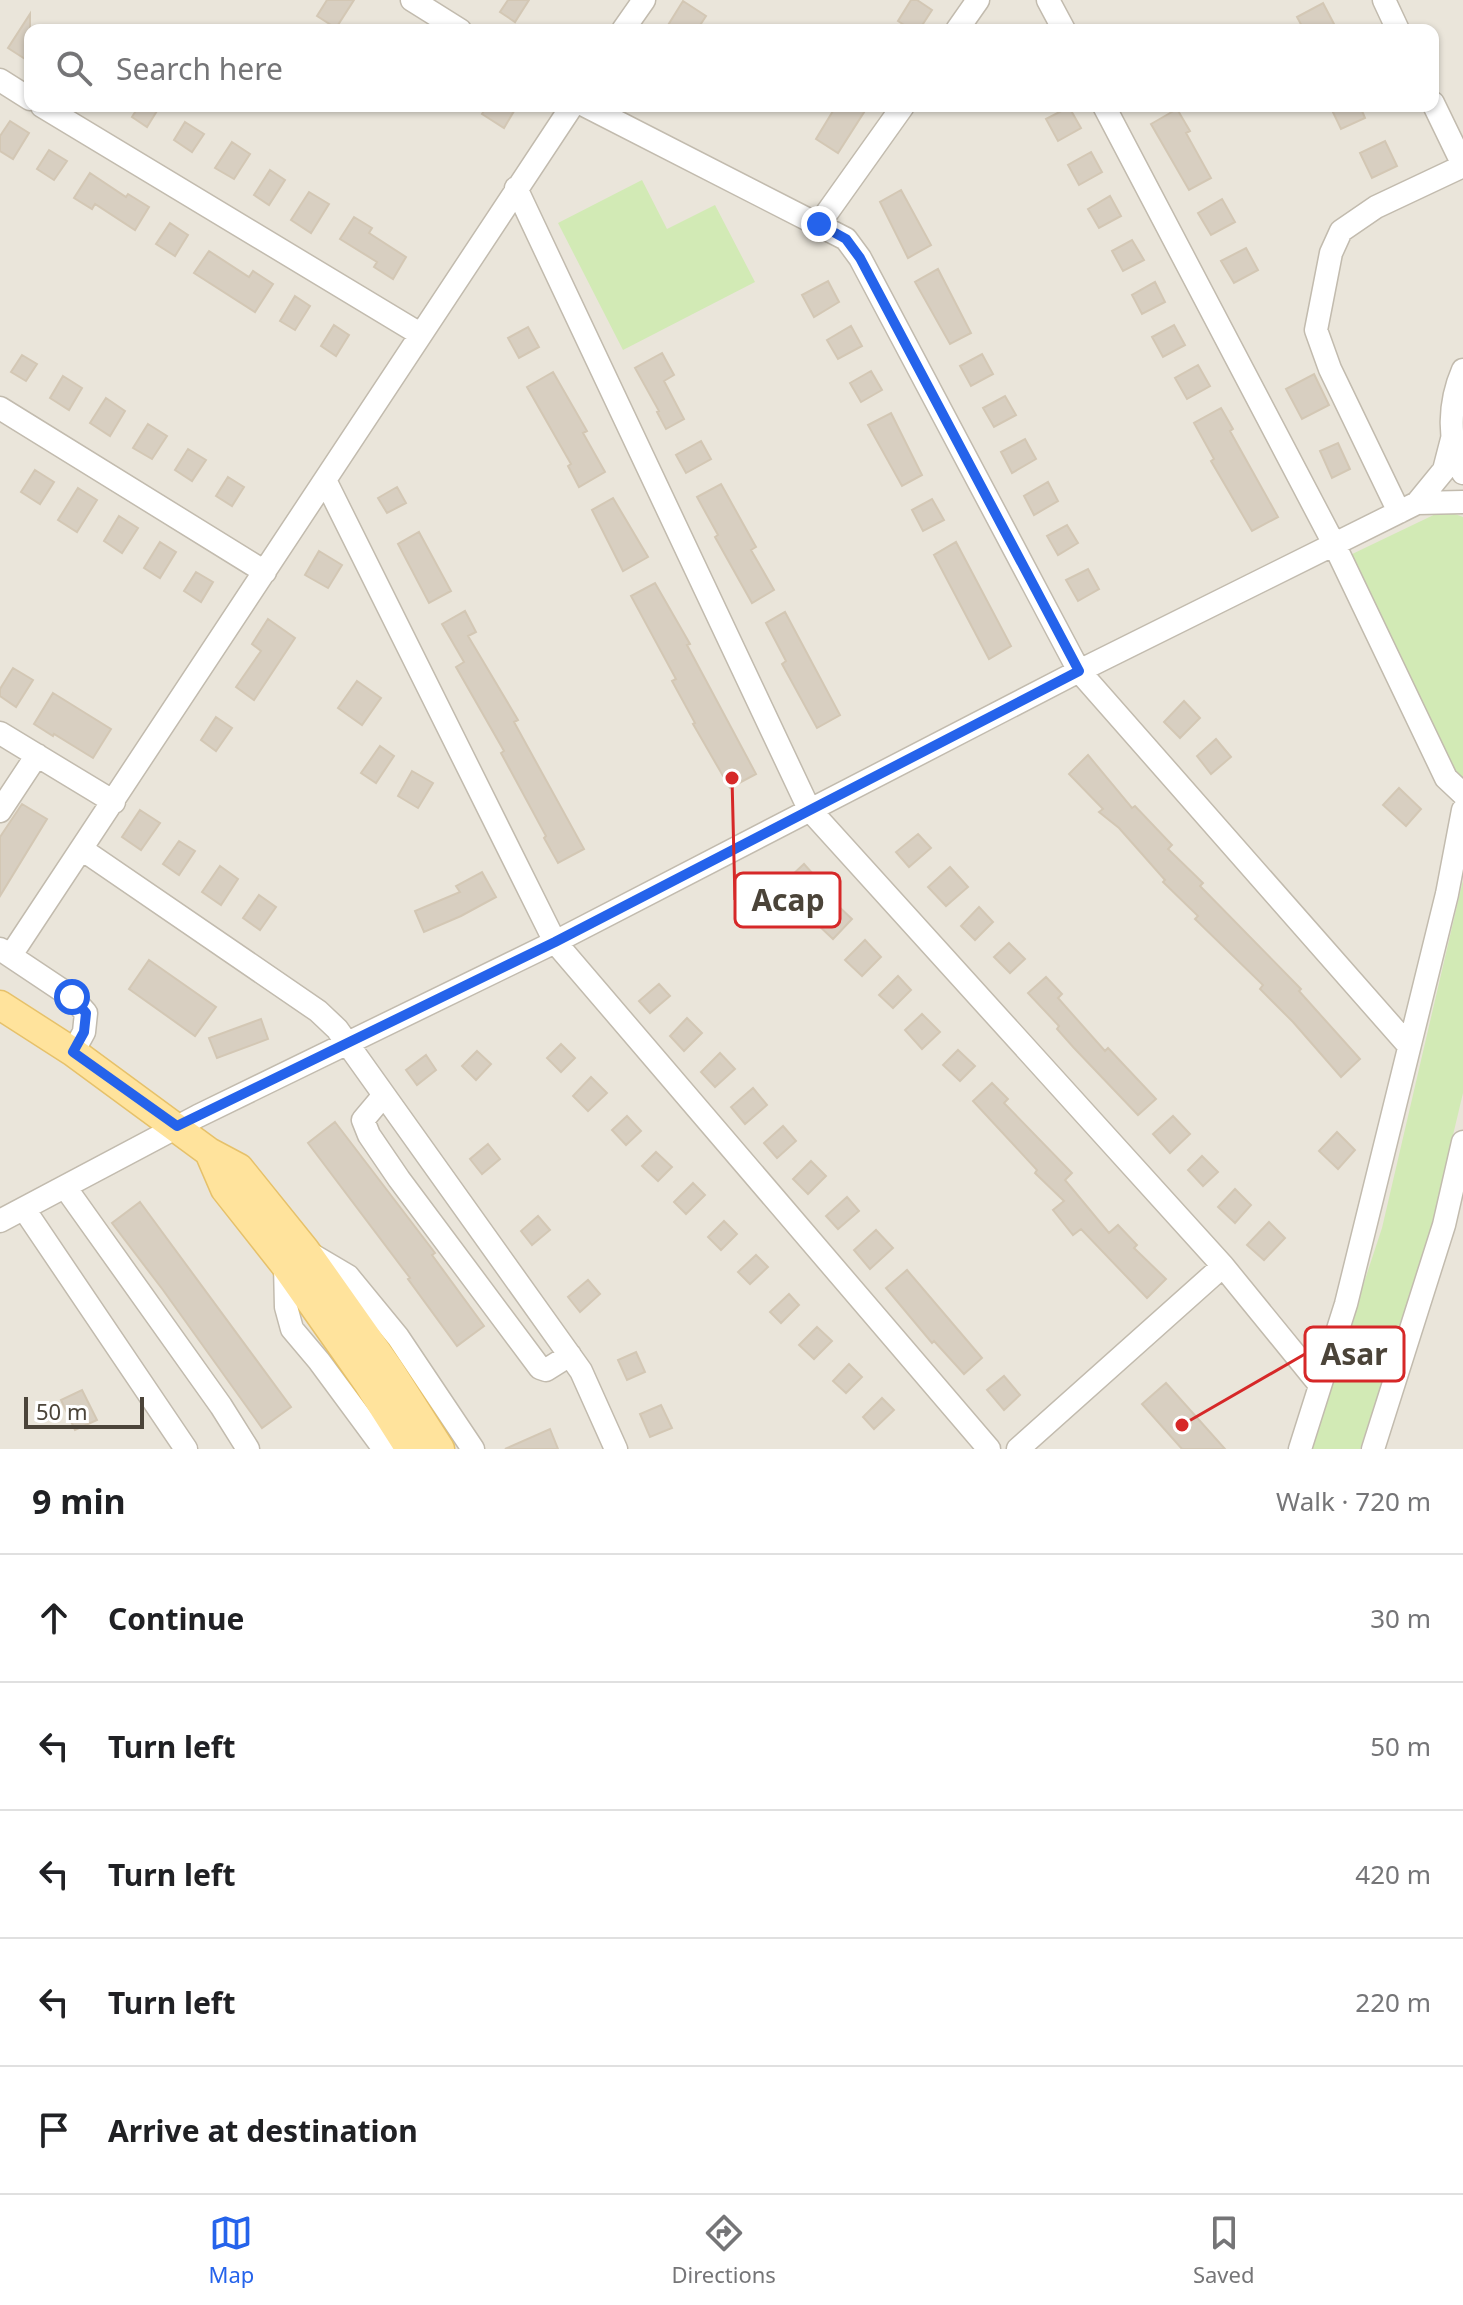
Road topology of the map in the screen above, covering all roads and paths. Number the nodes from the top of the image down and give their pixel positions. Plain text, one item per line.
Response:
1 (412, 0) edge
2 (644, 0) edge
3 (978, 0) edge
4 (1048, 0) edge
5 (1384, 0) edge
6 (450, 24) edge
7 (627, 24) edge
8 (961, 24) edge
9 (1061, 24) edge
10 (1395, 24) edge
11 (0, 80) edge
12 (24, 95) edge
13 (52, 112) edge
14 (568, 112) edge
15 (598, 112) edge
16 (899, 112) edge
17 (1107, 112) edge
18 (1437, 112) edge
19 (1463, 165) edge
20 (516, 188) junction
21 (819, 224) junction
22 (420, 334) junction
23 (1463, 370) edge
24 (0, 408) edge
25 (1452, 439) junction
26 (1463, 473) edge
27 (325, 480) junction
28 (1463, 502) edge
29 (1408, 507) junction
30 (1334, 544) junction
31 (265, 572) junction
32 (1079, 671) junction
33 (0, 733) edge
34 (37, 755) junction
35 (1463, 794) edge
36 (114, 802) junction
37 (809, 809) junction
38 (1463, 810) edge
39 (0, 811) edge
40 (83, 850) junction
41 (555, 942) junction
42 (6, 952) edge
43 (0, 1005) edge
44 (348, 1044) junction
45 (1409, 1046) junction
46 (73, 1052) junction
47 (384, 1095) junction
48 (177, 1126) junction
49 (1463, 1142) edge
50 (65, 1187) junction
51 (24, 1209) junction
52 (0, 1221) edge
53 (295, 1258) junction
54 (1223, 1266) junction
55 (570, 1355) junction
56 (1320, 1385) junction
57 (186, 1449) edge
58 (248, 1449) edge
59 (384, 1449) edge
60 (410, 1449) edge
61 (440, 1449) edge
62 (473, 1449) edge
63 (616, 1449) edge
64 (989, 1449) edge
65 (1018, 1449) edge
66 (1300, 1449) edge
67 (1373, 1449) edge

1 - 6 street
2 - 7 street
3 - 8 street
4 - 9 street
5 - 10 street
11 - 12 street
13 - 22 street
14 - 20 street
15 - 21 street
16 - 21 street
17 - 30 street
18 - 19 street
19 - 29 street
20 - 22 street
20 - 37 street
21 - 32 street
22 - 27 street
23 - 25 street
24 - 31 street
25 - 26 street
25 - 29 street
27 - 31 street
27 - 41 street
28 - 29 street
29 - 30 street
30 - 32 street
30 - 35 street
31 - 36 street
32 - 37 street
32 - 45 street
33 - 34 street
34 - 36 street
34 - 39 street
36 - 40 street
37 - 41 street
37 - 54 street
38 - 45 street
40 - 42 street
40 - 44 street
41 - 44 street
41 - 64 street
42 - 46 street
43 - 46 main road
44 - 47 street
44 - 48 street
45 - 56 street
46 - 48 main road
47 - 55 street
47 - 55 street
48 - 50 street
48 - 53 main road
49 - 67 street
50 - 51 street
50 - 58 street
51 - 52 street
51 - 57 street
53 - 59 street
53 - 60 main road
53 - 61 main road
53 - 62 street
54 - 56 street
54 - 65 street
55 - 63 street
56 - 66 street

